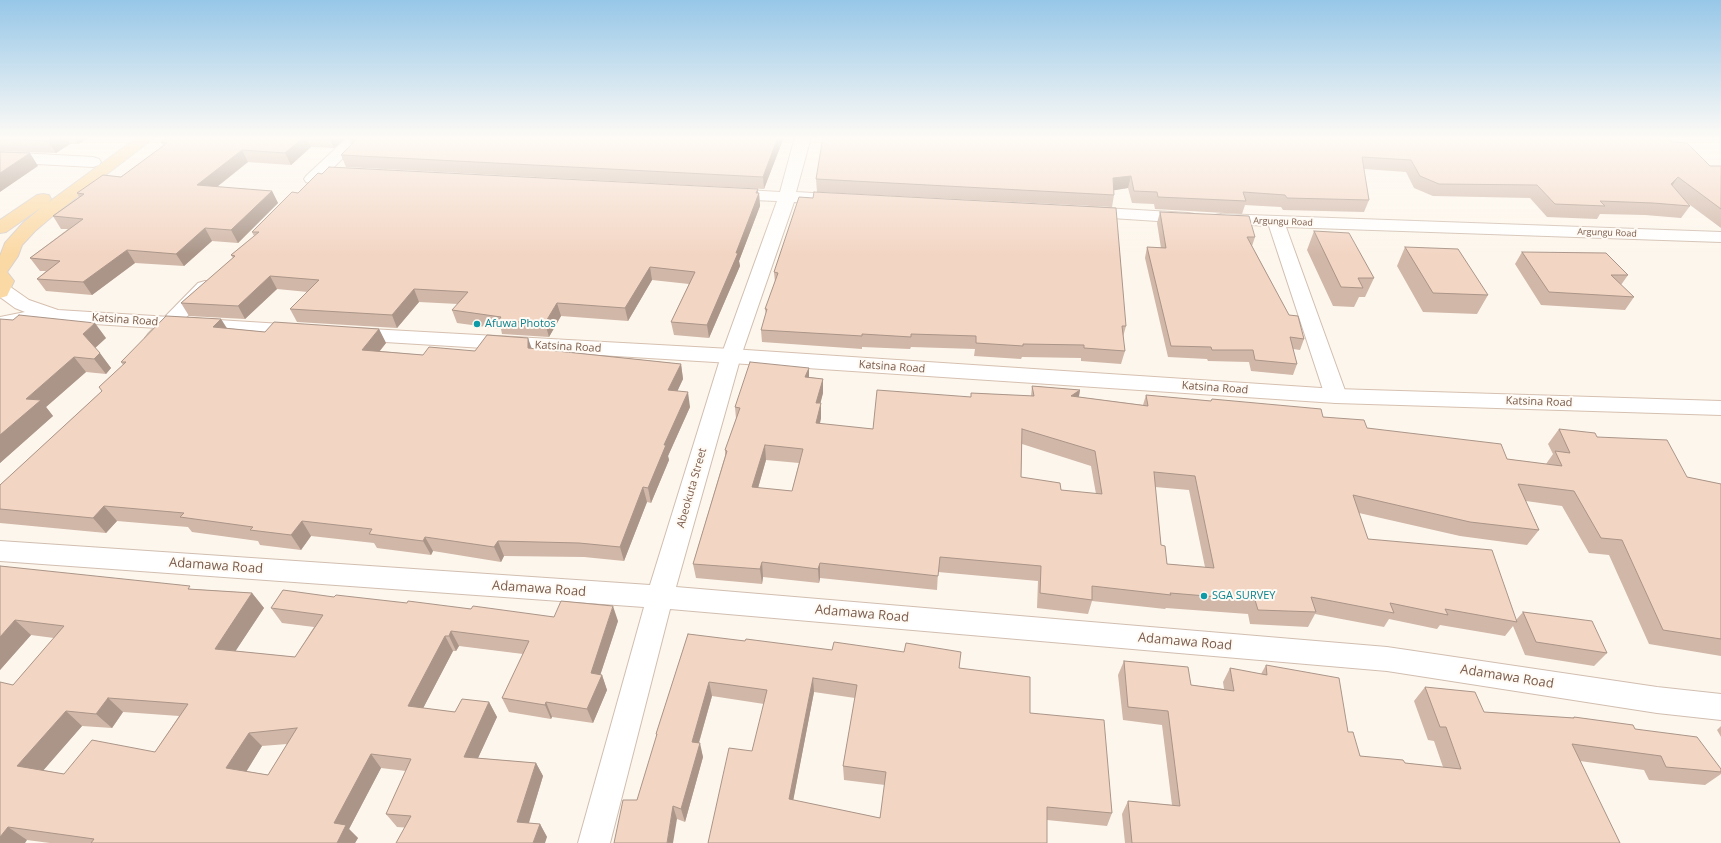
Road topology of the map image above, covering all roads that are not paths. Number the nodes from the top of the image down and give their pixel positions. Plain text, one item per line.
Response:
1 (73, 176) edge
2 (94, 176) edge
3 (315, 176) edge
4 (793, 176) edge
5 (302, 189) edge
6 (716, 194) edge
7 (787, 197) junction
8 (842, 200) edge
9 (1071, 212) edge
10 (1276, 222) junction
11 (0, 228) edge
12 (1721, 237) edge
13 (0, 270) edge
14 (219, 273) edge
15 (1, 285) edge
16 (63, 316) junction
17 (0, 323) edge
18 (169, 323) junction
19 (142, 351) edge
20 (731, 356) junction
21 (1336, 396) junction
22 (1721, 408) edge
23 (0, 551) edge
24 (660, 598) junction
25 (1721, 707) edge
26 (594, 843) edge

1 - 11 main road
2 - 13 main road
3 - 5 street
4 - 7 street, Abeokuta Street
6 - 7 street
7 - 8 street
7 - 20 street, Abeokuta Street
9 - 10 street, Argungu Road
10 - 12 street, Argungu Road
10 - 21 street
14 - 18 street
15 - 16 street, Katsina Road
16 - 17 street, Katsina Road
16 - 18 street, Katsina Road
18 - 19 street
18 - 20 street, Katsina Road
20 - 21 street, Katsina Road
20 - 24 street, Abeokuta Street
21 - 22 street, Katsina Road
23 - 24 street, Adamawa Road
24 - 25 street, Adamawa Road
24 - 26 street, Abeokuta Street

